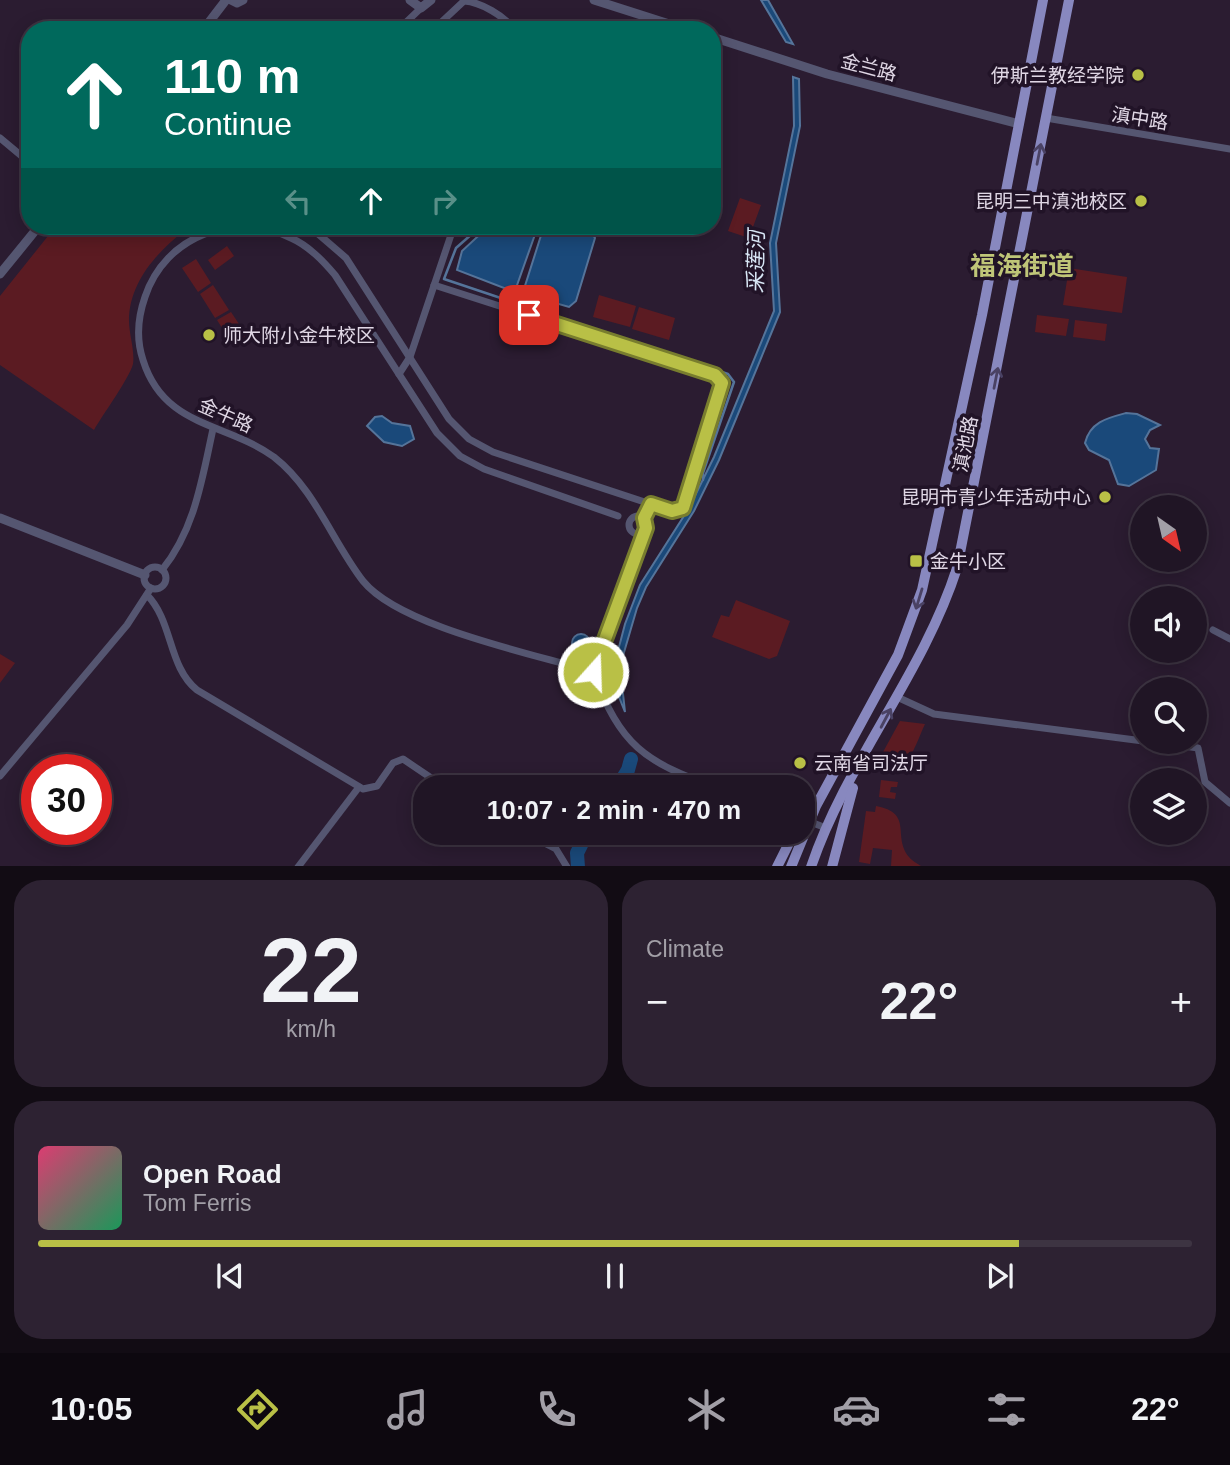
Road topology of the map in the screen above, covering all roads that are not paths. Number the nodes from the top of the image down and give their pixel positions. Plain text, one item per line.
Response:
1 (229, 0) edge
2 (243, 0) edge
3 (410, 0) edge
4 (431, 0) edge
5 (594, 0) edge
6 (1043, 0) edge
7 (1069, 0) edge
8 (421, 8) junction
9 (211, 21) edge
10 (407, 21) edge
11 (443, 21) edge
12 (504, 21) edge
13 (660, 21) edge
14 (721, 40) edge
15 (1046, 118) junction
16 (1019, 124) junction
17 (0, 138) edge
18 (1230, 149) edge
19 (21, 156) edge
20 (32, 235) edge
21 (198, 235) edge
22 (286, 235) edge
23 (319, 235) edge
24 (451, 235) edge
25 (0, 274) edge
26 (434, 285) junction
27 (410, 357) junction
28 (399, 374) junction
29 (213, 429) junction
30 (651, 504) junction
31 (618, 516) junction
32 (641, 517) junction
33 (0, 518) edge
34 (630, 530) junction
35 (645, 531) junction
36 (637, 552) junction
37 (162, 570) junction
38 (145, 575) junction
39 (149, 592) junction
40 (1213, 630) dead end
41 (1230, 639) edge
42 (593, 672) junction
43 (897, 697) junction
44 (1130, 739) edge
45 (870, 746) junction
46 (1199, 754) edge
47 (426, 775) edge
48 (685, 775) edge
49 (0, 776) edge
50 (359, 787) junction
51 (1230, 803) edge
52 (815, 805) edge
53 (815, 825) edge
54 (827, 828) junction
55 (815, 832) edge
56 (548, 845) edge
57 (788, 845) edge
58 (798, 845) edge
59 (818, 847) junction
60 (298, 866) edge
61 (567, 866) edge
62 (777, 866) edge
63 (791, 866) edge
64 (811, 866) edge
65 (832, 866) edge

1 - 2 street
1 - 9 street
3 - 8 street
4 - 8 street
5 - 13 street
6 - 16 main road, 滇池路
7 - 15 main road, 滇池路
8 - 10 street
11 - 12 street
14 - 16 street, 金兰路
15 - 18 street, 滇中路
43 -> 15 main road, 滇池路
16 -> 52 main road, 滇池路
17 - 19 street
20 - 25 street
21 - 29 street, 金牛路
22 - 28 street, 金牛路
23 - 27 street
24 - 26 street
26 - 27 street
26 - 30 street
27 - 28 street
27 - 30 street
28 - 31 street, 金牛路
29 - 37 street
29 - 42 street, 金牛路
30 - 32 street
31 - 32 street
31 - 34 street
32 - 34 street
32 - 35 street
33 - 38 street
34 - 35 street
34 - 36 street
35 - 36 street
36 - 42 street
37 - 38 street
37 - 39 street
38 - 39 street
39 - 49 street
39 - 50 street
40 - 41 street
42 - 48 street
43 - 44 street
45 -> 43 main road, 滇池路
45 - 54 main road, 滇池路
45 - 65 main road
46 - 51 street
47 - 50 street
50 - 60 street
53 - 54 street
54 - 59 main road, 滇池路
55 - 59 main road
56 - 61 street
57 - 62 main road
58 - 63 main road
59 - 64 main road, 滇池路

